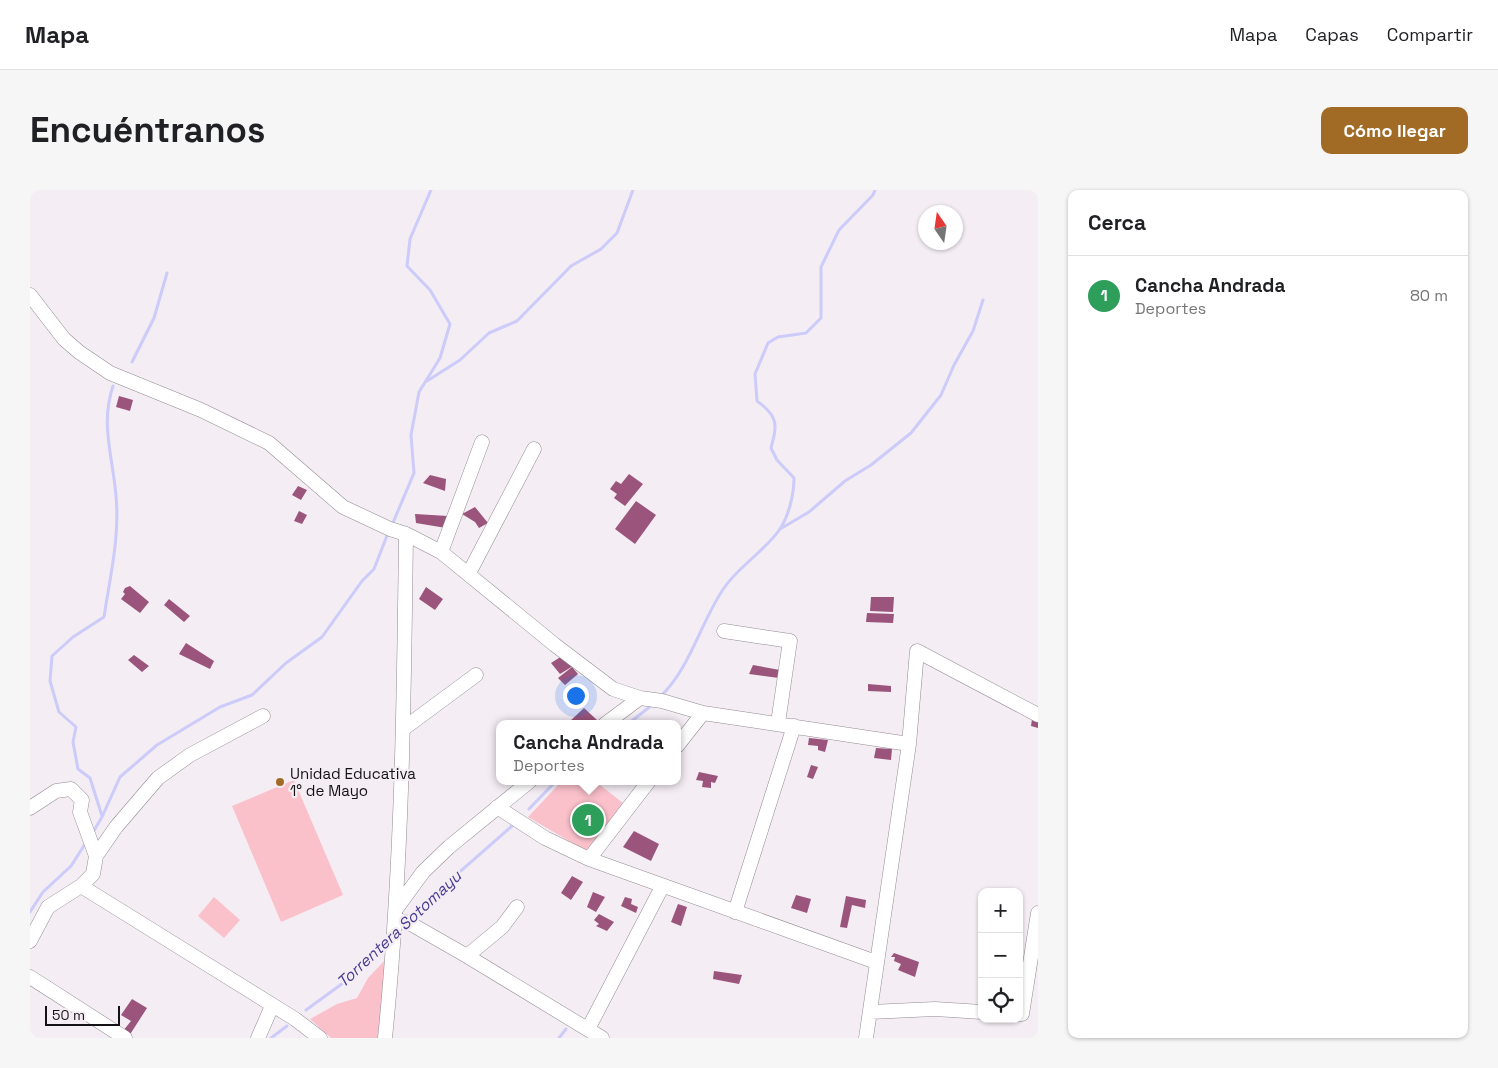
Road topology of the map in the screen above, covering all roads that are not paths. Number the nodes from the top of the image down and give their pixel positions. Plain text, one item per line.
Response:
1 (30, 295) edge
2 (482, 442) dead end
3 (534, 449) dead end
4 (406, 534) junction
5 (441, 552) junction
6 (469, 573) junction
7 (724, 631) dead end
8 (476, 675) dead end
9 (650, 700) junction
10 (703, 713) junction
11 (1038, 715) edge
12 (263, 716) dead end
13 (612, 720) edge
14 (778, 723) junction
15 (794, 726) junction
16 (403, 729) junction
17 (681, 741) edge
18 (909, 744) junction
19 (525, 785) edge
20 (646, 785) edge
21 (497, 807) junction
22 (30, 808) edge
23 (96, 856) junction
24 (589, 859) junction
25 (81, 886) junction
26 (662, 887) junction
27 (517, 906) dead end
28 (735, 912) junction
29 (1038, 913) edge
30 (395, 914) junction
31 (30, 942) edge
32 (467, 956) junction
33 (876, 962) junction
34 (30, 977) edge
35 (272, 1006) junction
36 (1023, 1008) edge
37 (870, 1012) junction
38 (978, 1012) edge
39 (588, 1030) junction
40 (125, 1038) edge
41 (258, 1038) edge
42 (320, 1038) edge
43 (384, 1038) edge
44 (602, 1038) edge
45 (866, 1038) edge

1 - 4 street
2 - 5 street
3 - 6 street
4 - 5 street
4 - 16 street
5 - 6 street
6 - 9 street
7 - 14 street
8 - 16 street
9 - 10 street
9 - 13 street
10 - 14 street
10 - 17 street
11 - 18 street
12 - 23 street
14 - 15 street
15 - 18 street
15 - 28 street
16 - 30 street
18 - 33 street
19 - 21 street
20 - 24 street
21 - 24 street
21 - 30 street
22 - 23 street
23 - 25 street
24 - 26 street
25 - 31 street
25 - 35 street
26 - 28 street
26 - 39 street
27 - 32 street
28 - 33 street
29 - 36 street
30 - 32 street
30 - 43 street
32 - 39 street
33 - 37 street
34 - 40 street
35 - 41 street
35 - 42 street
37 - 38 street
37 - 45 street
39 - 44 street

